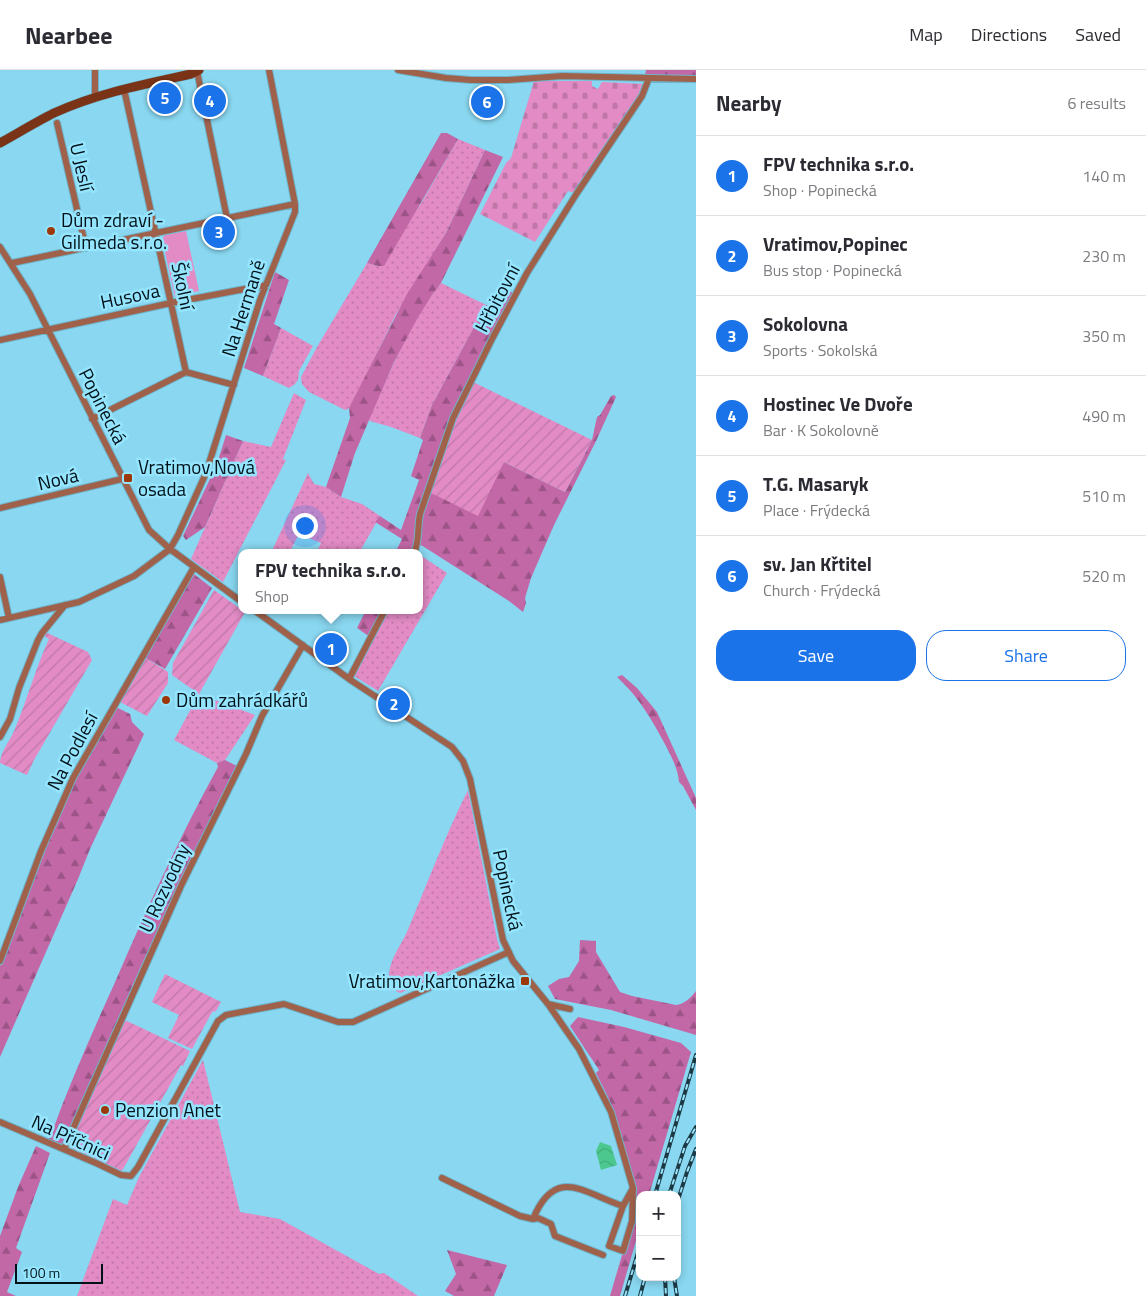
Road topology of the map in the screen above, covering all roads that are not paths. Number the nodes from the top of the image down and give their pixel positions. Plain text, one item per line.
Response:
1 (95, 70) edge
2 (269, 70) edge
3 (398, 70) edge
4 (451, 70) edge
5 (198, 71) edge
6 (446, 78) junction
7 (649, 78) junction
8 (696, 79) edge
9 (124, 89) junction
10 (96, 98) junction
11 (57, 123) dead end
12 (0, 143) edge
13 (295, 204) junction
14 (227, 218) junction
15 (156, 233) junction
16 (0, 247) edge
17 (86, 248) junction
18 (10, 261) junction
19 (0, 263) edge
20 (266, 285) junction
21 (171, 303) junction
22 (48, 330) junction
23 (0, 340) edge
24 (186, 372) junction
25 (234, 385) junction
26 (92, 420) junction
27 (122, 479) junction
28 (0, 508) edge
29 (416, 549) edge
30 (170, 550) junction
31 (194, 567) junction
32 (0, 577) edge
33 (238, 599) edge
34 (65, 605) junction
35 (259, 614) edge
36 (383, 614) edge
37 (9, 618) junction
38 (0, 620) edge
39 (303, 646) junction
40 (349, 679) junction
41 (0, 737) edge
42 (509, 952) junction
43 (0, 961) edge
44 (548, 1004) junction
45 (570, 1008) dead end
46 (0, 1122) edge
47 (64, 1149) junction
48 (442, 1178) dead end
49 (633, 1188) junction
50 (623, 1206) junction
51 (533, 1219) junction
52 (603, 1255) dead end

1 - 10 street
2 - 13 street, Na Hermaně
3 - 6 street
4 - 6 street
5 - 9 main road
5 - 14 street
6 - 7 street
7 - 8 street
7 - 29 street, Hřbitovní
9 - 10 main road
9 - 15 street, Školní
10 - 12 main road
11 - 17 street, U Jeslí
13 - 14 street
13 - 20 street, Na Hermaně
14 - 15 street
15 - 17 street
15 - 21 street, Školní
16 - 18 street, Popinecká
17 - 18 street
18 - 19 street
18 - 22 street, Popinecká
20 - 21 street, Husova
20 - 25 street, Na Hermaně
21 - 22 street, Husova
21 - 24 street, Školní
22 - 23 street, Husova
22 - 26 street, Popinecká
24 - 25 street
24 - 26 street
25 - 30 street, Na Hermaně
26 - 27 street, Popinecká
27 - 28 street, Nová
27 - 30 street, Popinecká
30 - 31 street, Popinecká
30 - 34 street
31 - 33 street, Popinecká
31 - 43 street, Na Podlesí
32 - 37 street
34 - 37 street
34 - 41 street
35 - 39 street, Popinecká
36 - 40 street
37 - 38 street
39 - 40 street, Popinecká
39 - 47 street, U Rozvodny
40 - 42 street, Popinecká
42 - 44 street, Popinecká
42 - 47 street, Na Příčnici
44 - 45 street
44 - 49 street, Popinecká
46 - 47 street, Na Příčnici
48 - 51 street
49 - 50 street
49 - 50 street, Popinecká
50 - 51 street
51 - 52 street

